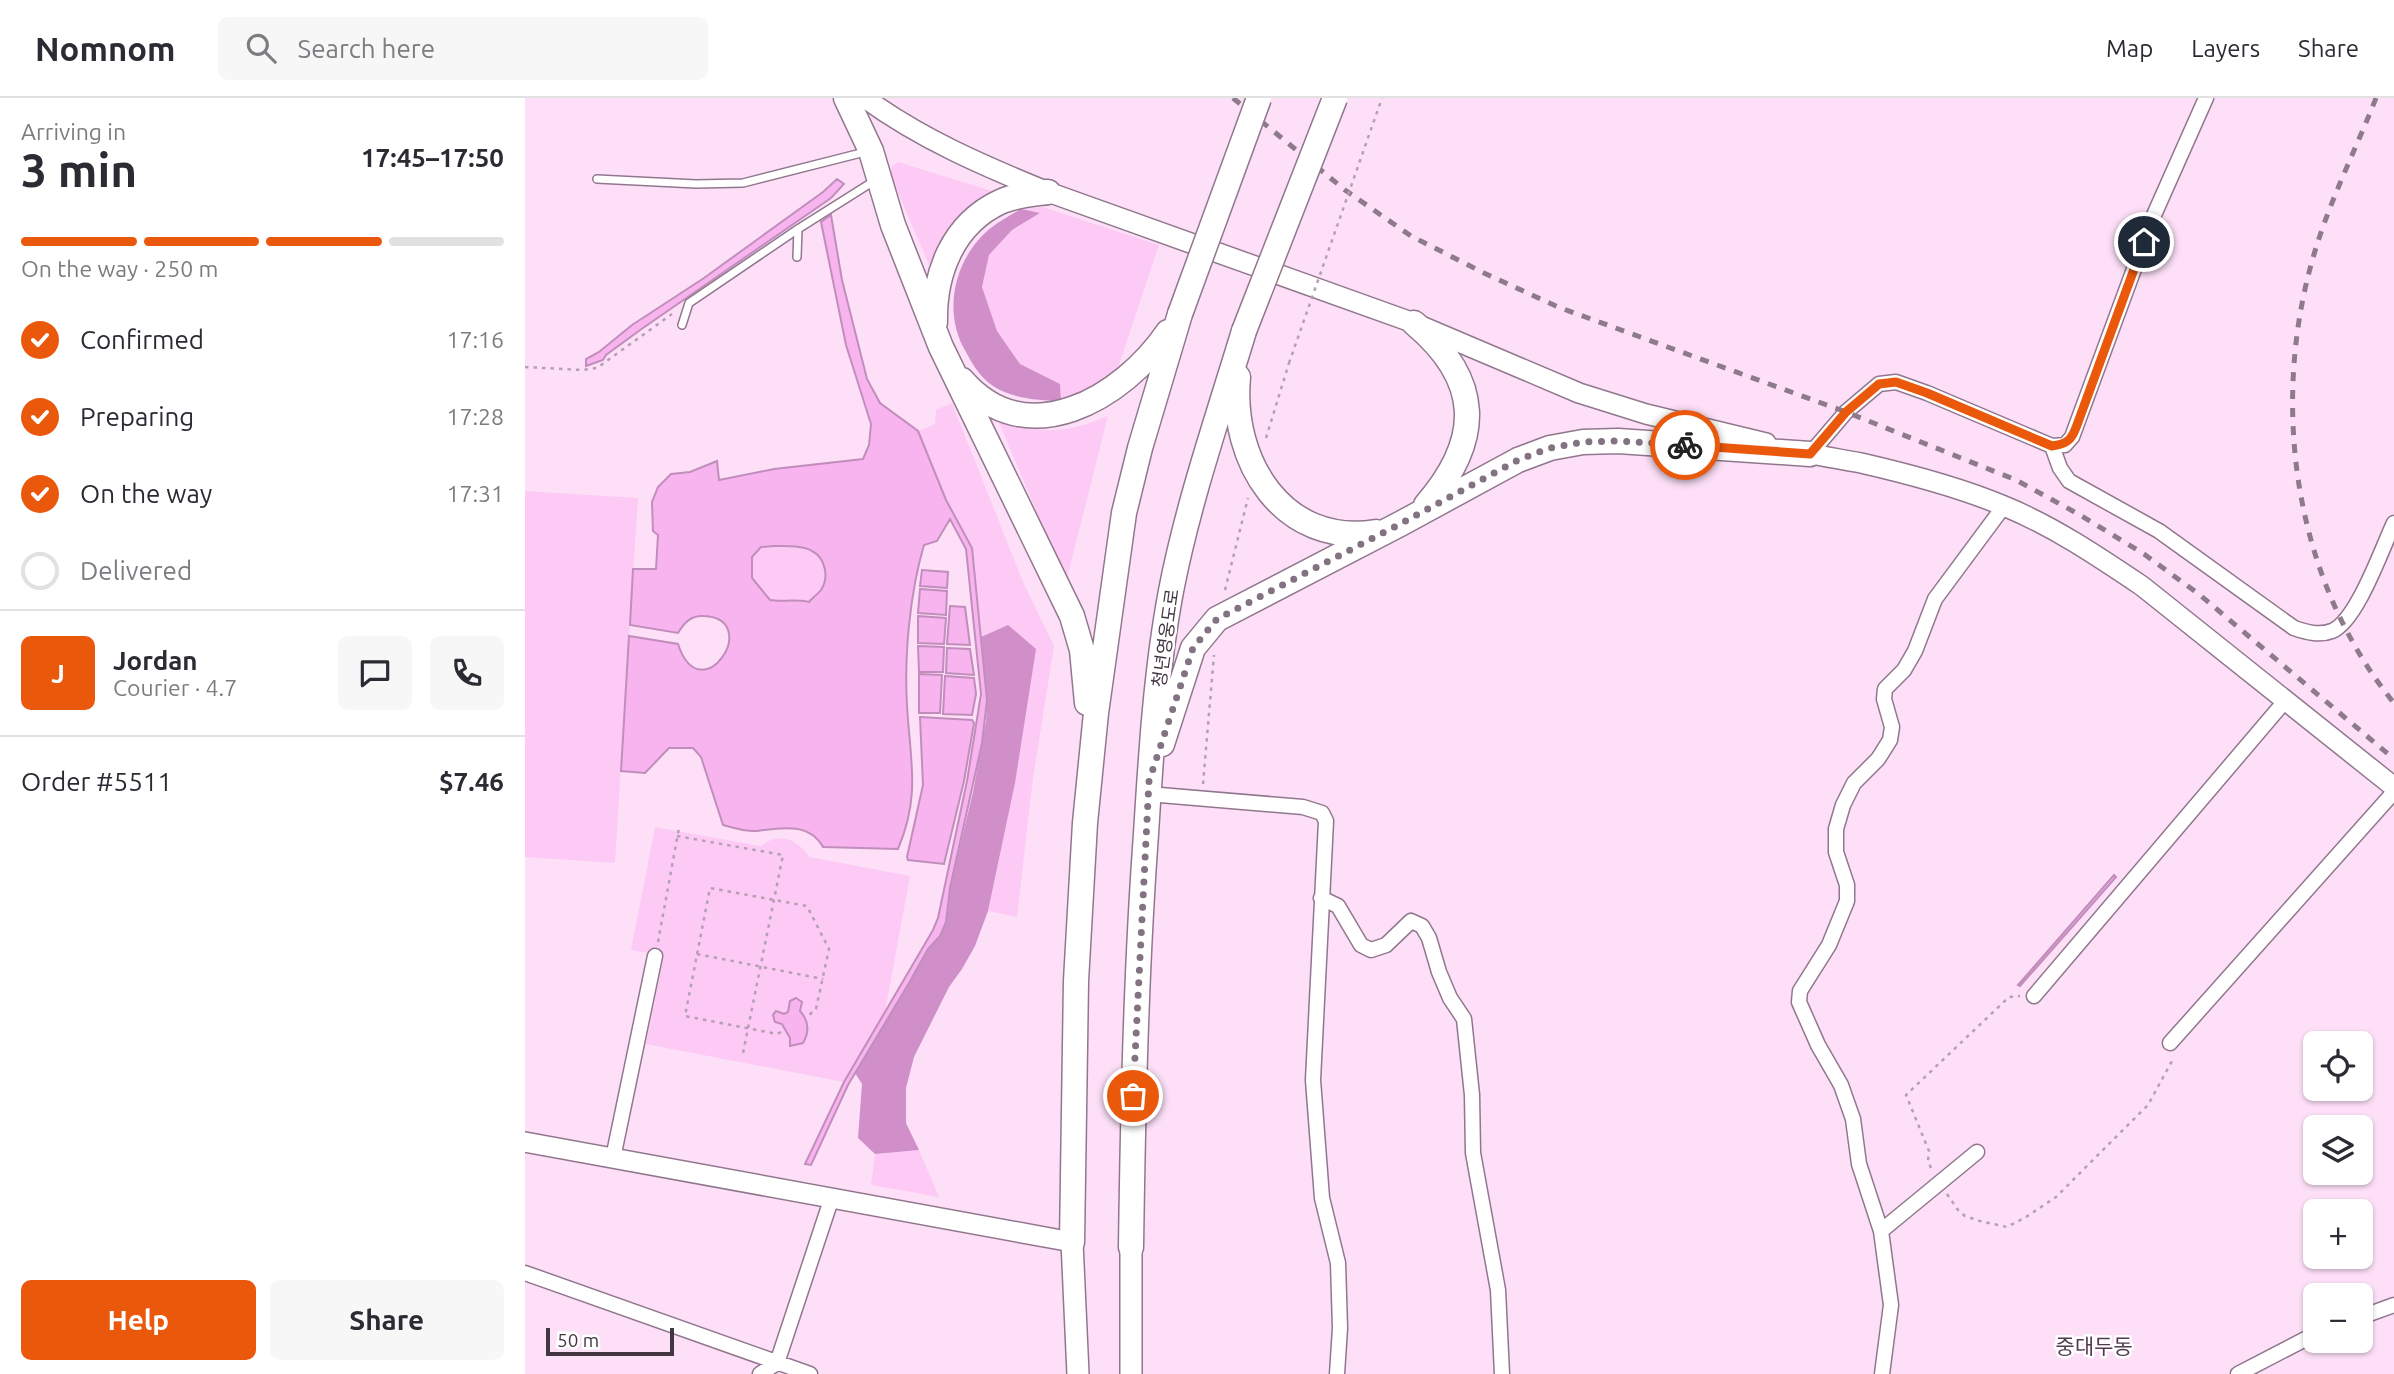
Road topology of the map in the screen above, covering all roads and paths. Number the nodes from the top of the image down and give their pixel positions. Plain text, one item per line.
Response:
1 (846, 98) edge
2 (865, 98) edge
3 (1259, 98) edge
4 (1335, 98) edge
5 (1382, 98) edge
6 (2206, 98) edge
7 (871, 151) junction
8 (879, 177) junction
9 (597, 179) dead end
10 (1048, 192) junction
11 (798, 229) junction
12 (797, 257) dead end
13 (689, 303) junction
14 (1180, 314) junction
15 (1414, 323) junction
16 (683, 325) dead end
17 (1244, 331) junction
18 (941, 347) junction
19 (525, 367) edge
20 (2052, 446) junction
21 (1810, 454) junction
22 (1255, 471) junction
23 (2004, 506) junction
24 (2394, 523) edge
25 (1400, 524) junction
26 (1217, 619) junction
27 (2285, 701) junction
28 (1090, 774) junction
29 (1149, 787) junction
30 (2394, 789) edge
31 (1201, 798) junction
32 (679, 828) dead end
33 (677, 836) junction
34 (1321, 898) junction
35 (774, 900) junction
36 (697, 954) junction
37 (655, 956) joint
38 (761, 966) junction
39 (823, 979) junction
40 (2034, 996) joint
41 (809, 1015) dead end
42 (748, 1029) junction
43 (781, 1032) dead end
44 (2170, 1043) joint
45 (743, 1053) dead end
46 (525, 1142) edge
47 (1977, 1152) dead end
48 (613, 1158) junction
49 (1940, 1184) junction
50 (832, 1197) junction
51 (1881, 1231) junction
52 (1072, 1242) junction
53 (1131, 1247) joint
54 (525, 1273) edge
55 (2394, 1305) edge
56 (2373, 1313) edge
57 (2303, 1340) edge
58 (777, 1363) junction
59 (1341, 1373) edge
60 (760, 1374) edge
61 (810, 1374) edge
62 (1078, 1374) edge
63 (1131, 1374) edge
64 (1502, 1374) edge
65 (1882, 1374) edge
66 (2238, 1374) edge

1 - 7 highway
2 - 10 street
3 - 14 highway, bridge
4 - 17 highway, 청년영웅도로, bridge
5 - 22 path, bridge
6 - 20 street
7 - 8 highway
7 - 9 lane
8 - 11 lane
8 - 18 highway
10 - 15 street
10 - 18 highway
11 - 12 lane
11 - 13 lane
13 - 16 lane
13 - 19 path
14 - 18 highway
14 - 28 highway
15 - 21 street
15 - 25 highway
17 - 22 highway
17 - 29 highway, 청년영웅도로
18 - 28 highway
20 - 21 street
20 - 24 street
21 - 23 street
21 - 25 highway
22 - 25 highway
22 - 26 path
23 - 27 street
23 - 51 street
25 - 26 highway
26 - 29 highway
26 - 31 path
27 - 30 street
27 - 40 street
28 - 52 highway
29 - 31 street
29 - 53 highway, 청년영웅도로
30 - 44 street
31 - 34 street
32 - 33 path
33 - 35 path
33 - 37 path
34 - 59 street
34 - 64 street
35 - 36 path
35 - 38 path
35 - 39 path
36 - 38 path
36 - 42 path
37 - 48 street
38 - 39 path
38 - 42 path
39 - 41 path
40 - 49 path
42 - 43 path
42 - 45 path
44 - 49 path
46 - 48 street
47 - 49 street
48 - 50 street
49 - 51 street
50 - 52 street
50 - 58 street
51 - 65 street
52 - 62 main road
53 - 63 main road
54 - 58 street
55 - 56 street
57 - 66 street
58 - 60 street
58 - 61 street

